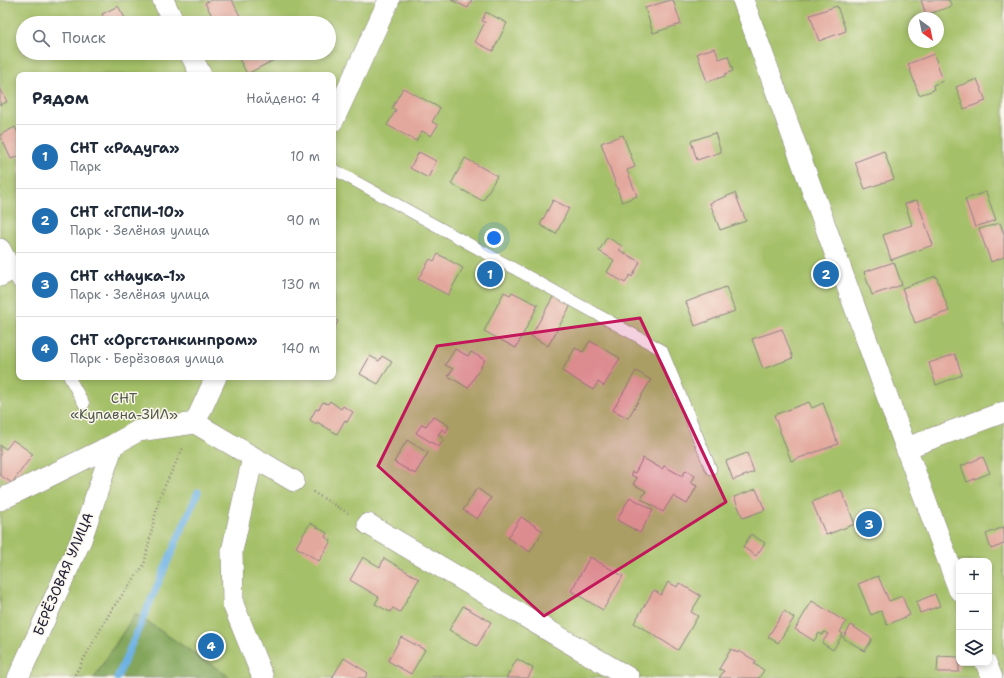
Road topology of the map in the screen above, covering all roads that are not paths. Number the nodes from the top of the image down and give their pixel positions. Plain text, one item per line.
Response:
1 (162, 0) edge
2 (389, 0) edge
3 (743, 0) edge
4 (170, 16) edge
5 (194, 60) edge
6 (200, 72) edge
7 (336, 115) edge
8 (336, 171) edge
9 (0, 249) edge
10 (10, 277) edge
11 (71, 380) edge
12 (215, 380) edge
13 (84, 404) dead end
14 (1004, 412) edge
15 (195, 423) junction
16 (112, 445) junction
17 (906, 448) junction
18 (253, 456) junction
19 (711, 469) dead end
20 (294, 481) road end
21 (0, 500) edge
22 (368, 524) road end
23 (956, 582) edge
24 (987, 666) edge
25 (18, 678) edge
26 (263, 678) edge
27 (629, 678) edge
28 (992, 678) edge

1 - 4 street
2 - 7 street
3 - 17 street
5 - 6 street
8 - 19 lane
9 - 10 street
11 - 13 lane
12 - 15 street
14 - 17 street
15 - 16 street
15 - 18 street
16 - 21 street
16 - 25 street, БЕРЁЗОВАЯ УЛИЦА
17 - 23 street
18 - 20 street
18 - 26 street
22 - 27 street
24 - 28 street

